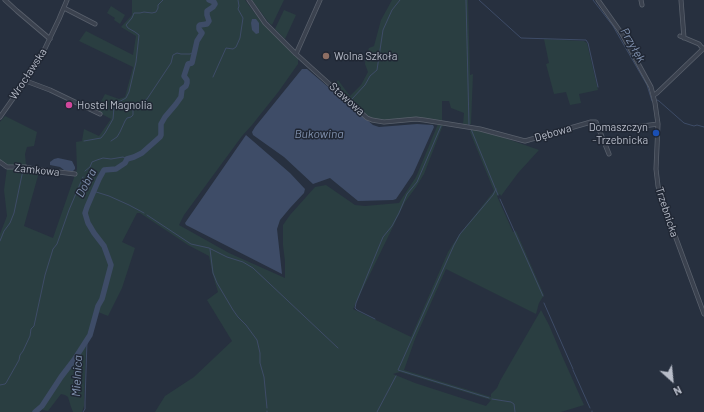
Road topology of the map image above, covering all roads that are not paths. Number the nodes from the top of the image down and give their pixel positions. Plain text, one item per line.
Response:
1 (5, 0) edge
2 (67, 0) edge
3 (249, 0) edge
4 (320, 0) edge
5 (598, 0) edge
6 (641, 0) edge
7 (681, 0) edge
8 (642, 5) dead end
9 (64, 8) junction
10 (95, 24) dead end
11 (680, 36) dead end
12 (684, 38) junction
13 (50, 39) junction
14 (704, 48) edge
15 (296, 54) junction
16 (26, 81) junction
17 (654, 96) junction
18 (100, 114) dead end
19 (0, 117) edge
20 (658, 124) junction
21 (600, 130) junction
22 (525, 142) joint
23 (609, 154) dead end
24 (0, 162) edge
25 (75, 174) dead end
26 (704, 314) edge

1 - 13 street
2 - 9 street, Wrocławska
3 - 15 street, Stawowa
4 - 15 street
5 - 17 street, Trzebnicka
6 - 8 street
7 - 12 street
9 - 10 street
9 - 13 street, Wrocławska
11 - 12 street
12 - 14 street
13 - 16 street, Wrocławska
14 - 17 street
15 - 22 street, Stawowa
16 - 18 street
16 - 19 street, Wrocławska
17 - 20 street, Trzebnicka
20 - 21 street
20 - 26 street, Trzebnicka
21 - 22 street, Dębowa
21 - 23 street
24 - 25 street, Zamkowa

